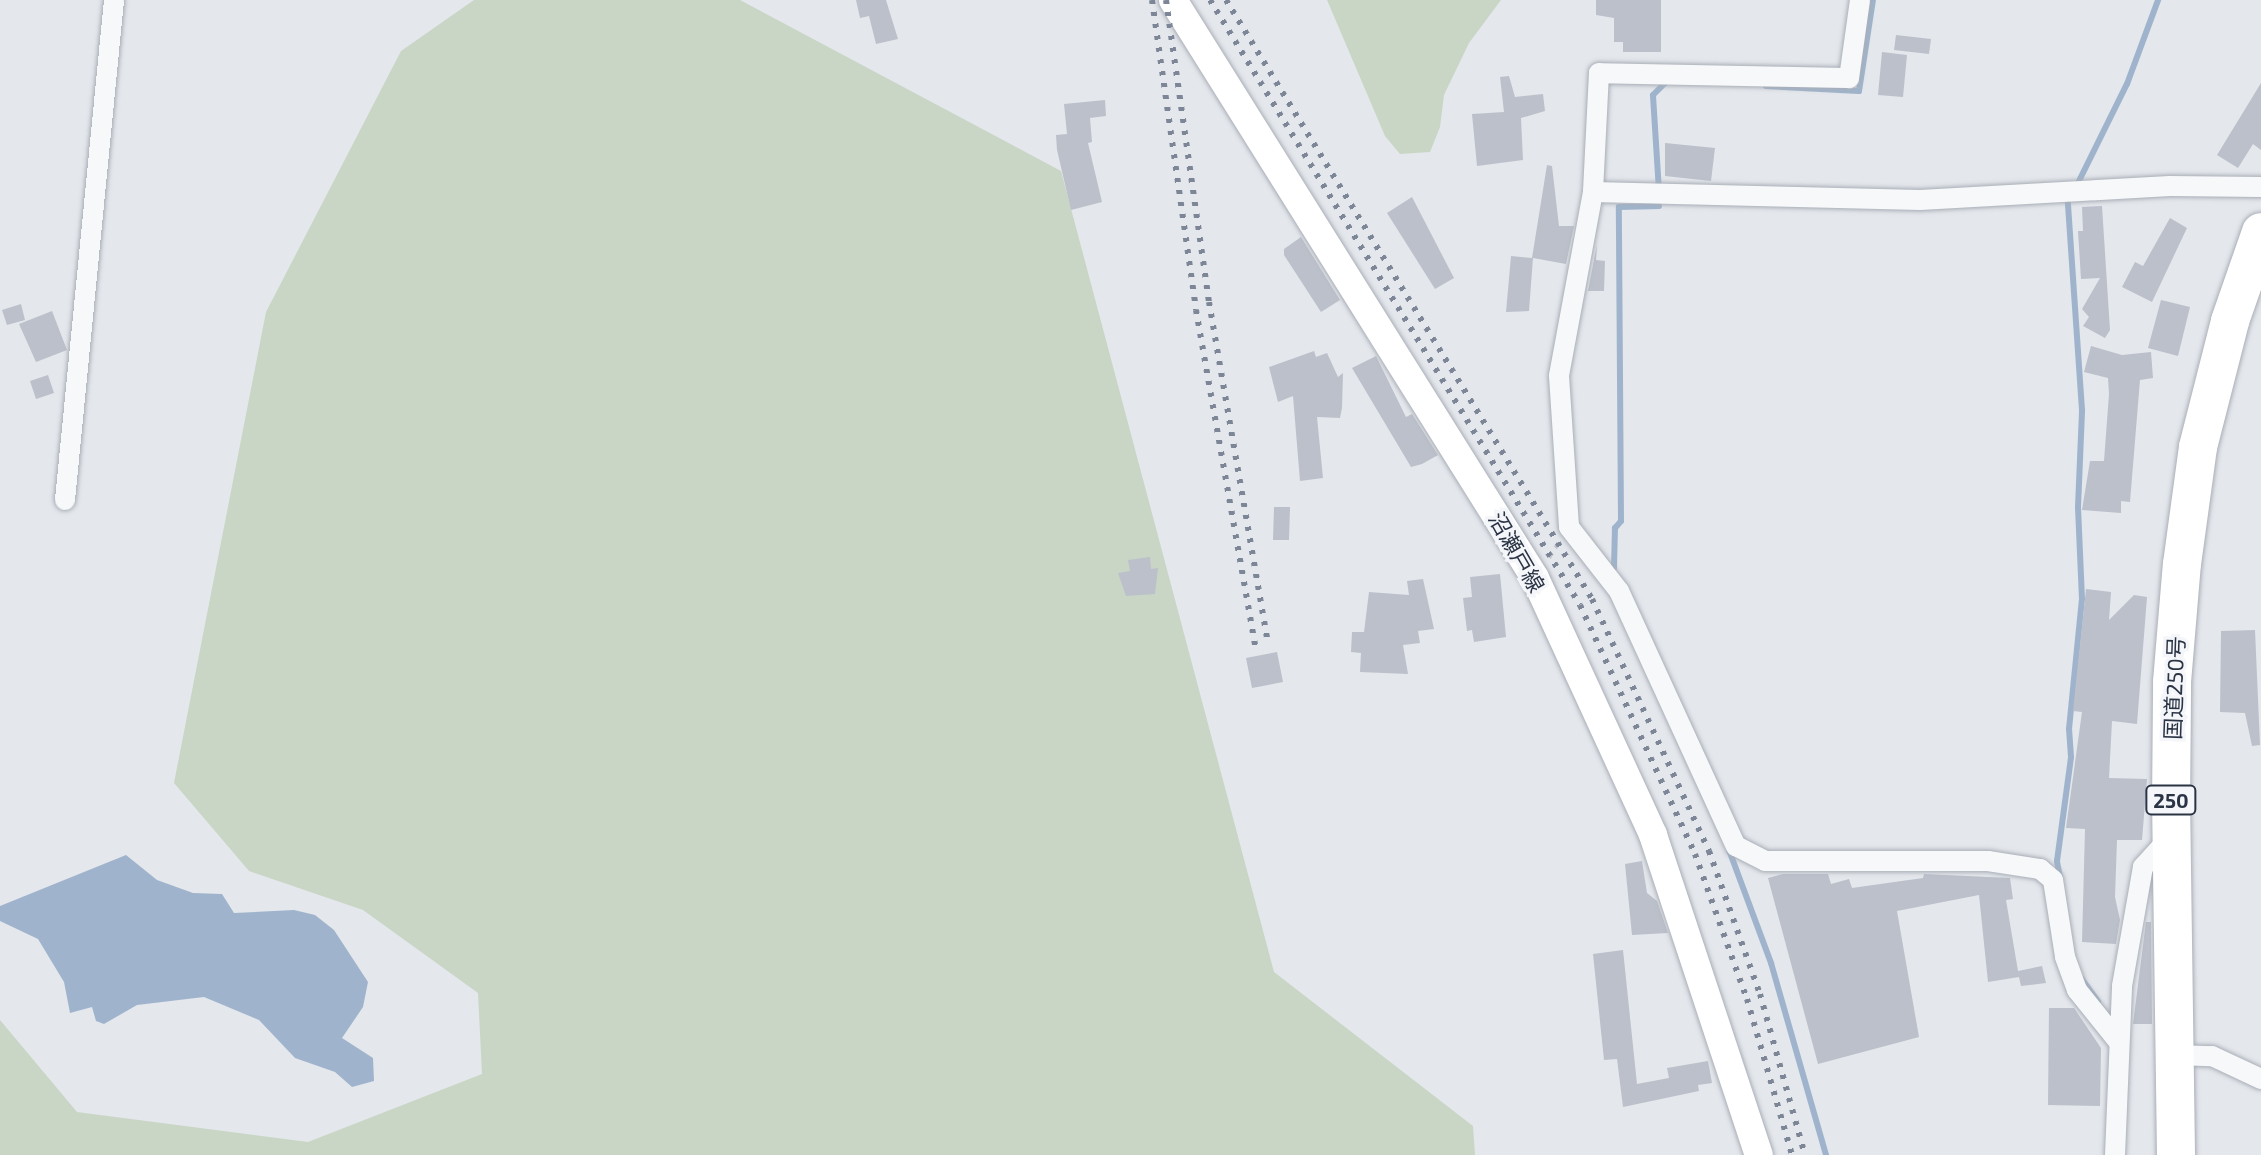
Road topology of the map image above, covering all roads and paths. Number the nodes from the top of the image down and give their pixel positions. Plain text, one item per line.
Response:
1 (114, 0) edge
2 (1173, 0) edge
3 (1860, 0) edge
4 (2261, 187) edge
5 (1593, 192) junction
6 (2261, 232) edge
7 (65, 500) dead end
8 (1569, 527) junction
9 (1535, 578) junction
10 (2171, 836) junction
11 (2118, 1041) junction
12 (2175, 1055) junction
13 (2261, 1079) edge
14 (1759, 1155) edge
15 (2115, 1155) edge
16 (2176, 1155) edge

1 - 7 street
2 - 9 main road, 沼瀬戸線
3 - 5 street
4 - 5 street
5 - 8 street
6 - 10 highway, 国道250号 / 250
8 - 9 path
8 - 11 street
9 - 14 main road, 沼瀬戸線
10 - 11 street
10 - 12 highway, 国道250号 / 250
11 - 15 street
12 - 13 street
12 - 16 highway, 国道250号 / 250

